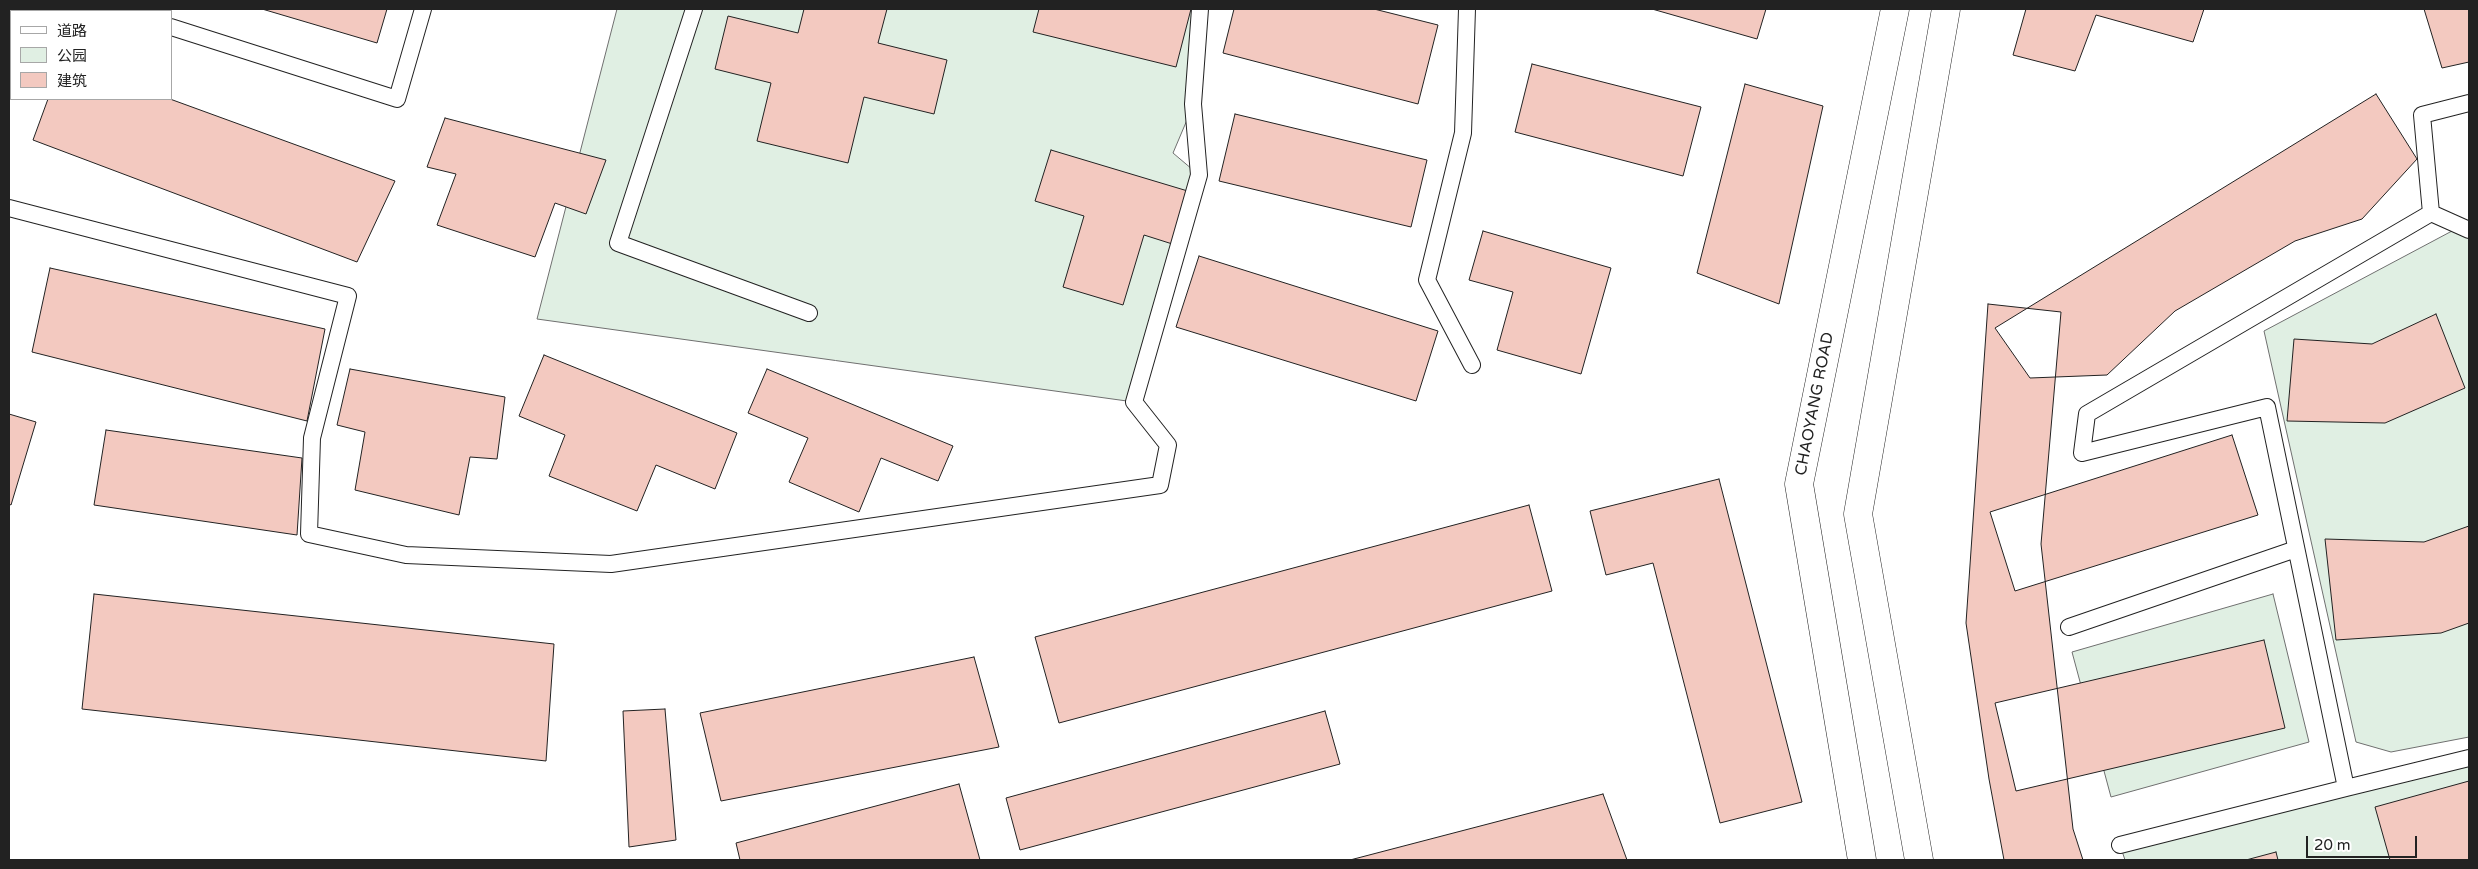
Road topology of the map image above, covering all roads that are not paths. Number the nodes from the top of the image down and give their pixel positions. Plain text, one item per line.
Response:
1 (423, 9) edge
2 (694, 9) edge
3 (1200, 9) edge
4 (1467, 9) edge
5 (1895, 9) edge
6 (1946, 9) edge
7 (172, 27) edge
8 (2469, 103) edge
9 (9, 208) edge
10 (2431, 213) junction
11 (2469, 230) edge
12 (809, 313) dead end
13 (1472, 364) dead end
14 (2296, 548) junction
15 (2069, 627) dead end
16 (2469, 758) edge
17 (2346, 788) junction
18 (2120, 845) dead end
19 (1862, 860) edge
20 (1918, 860) edge

1 - 7 lane
2 - 12 lane
3 - 9 lane
4 - 13 lane
5 - 19 main road, CHAOYANG ROAD
6 - 20 main road
8 - 10 lane
10 - 11 lane
10 - 14 lane
14 - 15 lane
14 - 17 lane
16 - 17 lane
17 - 18 lane

